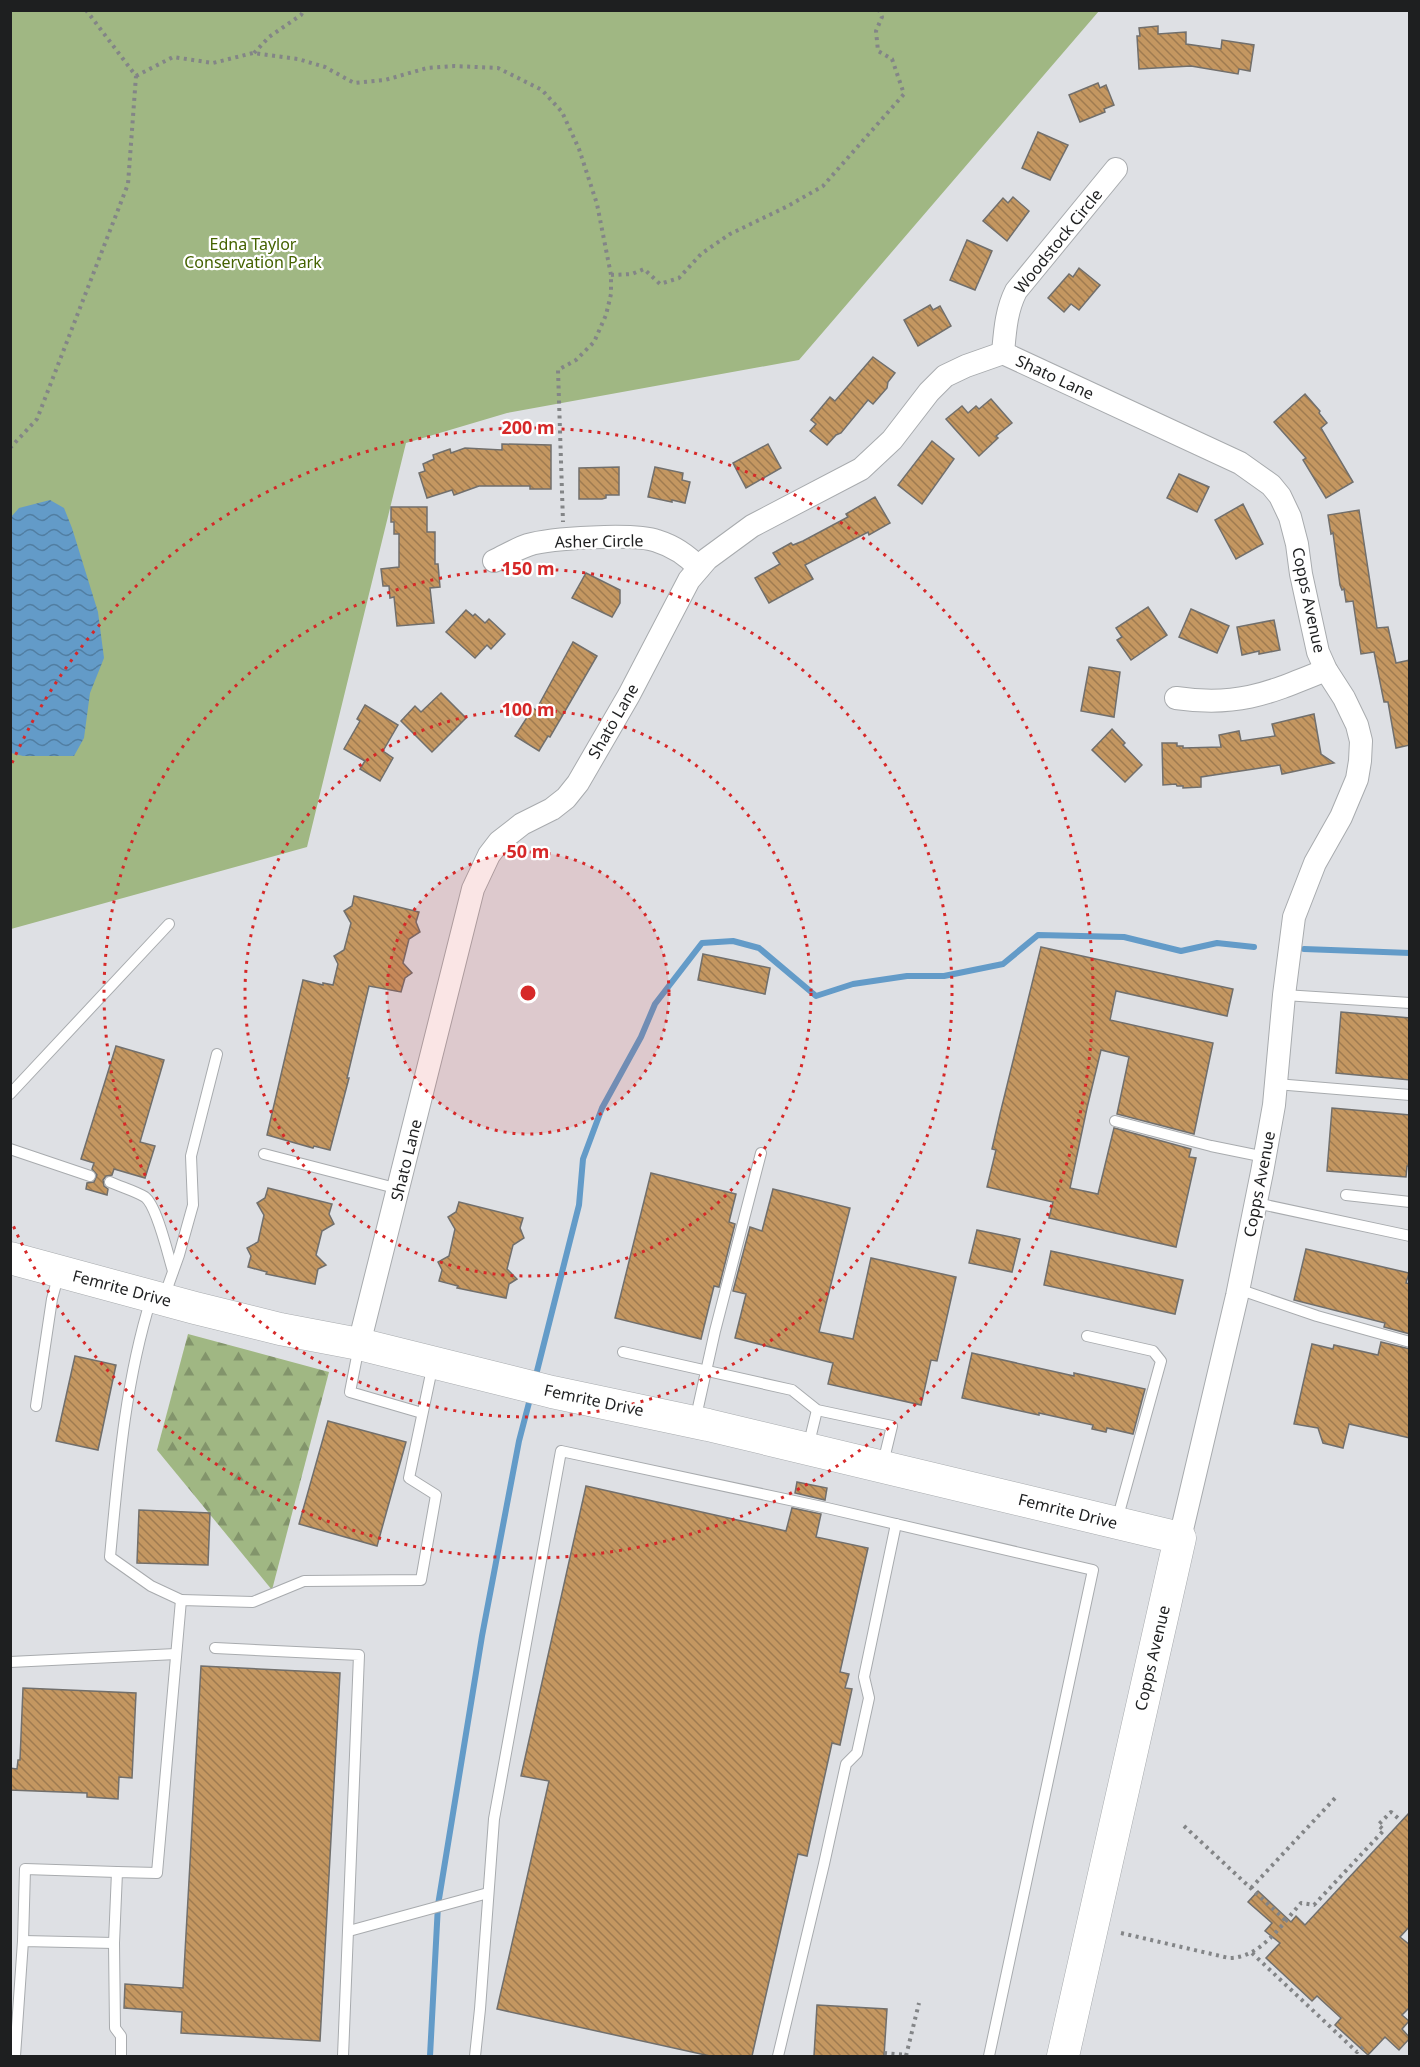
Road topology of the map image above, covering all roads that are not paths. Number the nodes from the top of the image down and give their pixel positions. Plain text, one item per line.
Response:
1 (1116, 169) dead end
2 (1003, 353) junction
3 (1129, 412) joint
4 (494, 561) dead end
5 (699, 568) junction
6 (1326, 670) junction
7 (1176, 699) dead end
8 (169, 924) dead end
9 (1284, 995) junction
10 (1410, 1003) edge
11 (217, 1053) dead end
12 (1276, 1084) junction
13 (10, 1094) edge
14 (1410, 1095) edge
15 (1115, 1121) dead end
16 (10, 1149) edge
17 (761, 1153) dead end
18 (264, 1154) dead end
19 (1265, 1157) junction
20 (90, 1176) dead end
21 (111, 1182) dead end
22 (399, 1190) junction
23 (1346, 1195) dead end
24 (1410, 1202) edge
25 (1256, 1203) junction
26 (1410, 1236) edge
27 (10, 1258) edge
28 (60, 1271) junction
29 (162, 1289) junction
30 (1238, 1289) junction
31 (1087, 1336) dead end
32 (1410, 1342) edge
33 (359, 1344) junction
34 (623, 1352) dead end
35 (434, 1362) junction
36 (707, 1371) junction
37 (36, 1406) dead end
38 (817, 1410) junction
39 (422, 1413) junction
40 (694, 1422) junction
41 (807, 1448) junction
42 (883, 1467) junction
43 (1116, 1523) junction
44 (896, 1524) junction
45 (1180, 1538) junction
46 (181, 1600) junction
47 (215, 1648) dead end
48 (176, 1654) junction
49 (10, 1662) edge
50 (117, 1872) junction
51 (488, 1893) junction
52 (349, 1931) junction
53 (23, 1941) junction
54 (114, 1943) junction
55 (15, 2056) edge
56 (121, 2056) edge
57 (343, 2056) edge
58 (475, 2056) edge
59 (778, 2056) edge
60 (989, 2056) edge
61 (1063, 2056) edge

1 - 2 street, Woodstock Circle
2 - 3 street, Shato Lane
2 - 5 street, Shato Lane
3 - 6 street, Copps Avenue
4 - 5 street, Asher Circle
5 - 22 street, Shato Lane
6 - 7 street
6 - 9 street, Copps Avenue
8 - 13 lane
9 - 10 lane
9 - 12 street, Copps Avenue
11 - 29 lane
12 - 14 lane
12 - 19 street, Copps Avenue
15 - 19 lane
16 - 20 lane
17 - 36 lane
18 - 22 lane
19 - 25 street, Copps Avenue
21 - 29 lane
22 - 33 street, Shato Lane
23 - 24 lane
25 - 26 lane
25 - 30 street, Copps Avenue
27 - 28 street, Femrite Drive
28 - 29 street, Femrite Drive
28 - 37 lane
29 - 33 street, Femrite Drive
29 - 46 lane
30 - 32 lane
30 - 45 street, Copps Avenue
31 - 43 lane
33 - 35 street, Femrite Drive
33 - 39 lane
34 - 36 lane
35 - 39 lane
35 - 40 street, Femrite Drive
36 - 38 lane
36 - 40 lane
38 - 41 lane
38 - 42 lane
39 - 46 lane
40 - 41 street, Femrite Drive
41 - 42 street, Femrite Drive
42 - 43 street, Femrite Drive
43 - 45 street, Femrite Drive
44 - 51 lane
44 - 59 lane
44 - 60 lane
45 - 61 street, Copps Avenue
46 - 48 lane
47 - 52 lane
48 - 49 lane
48 - 50 lane
50 - 53 lane
50 - 54 lane
51 - 52 lane
51 - 58 lane
52 - 57 lane
53 - 54 lane
53 - 55 lane
54 - 56 lane

